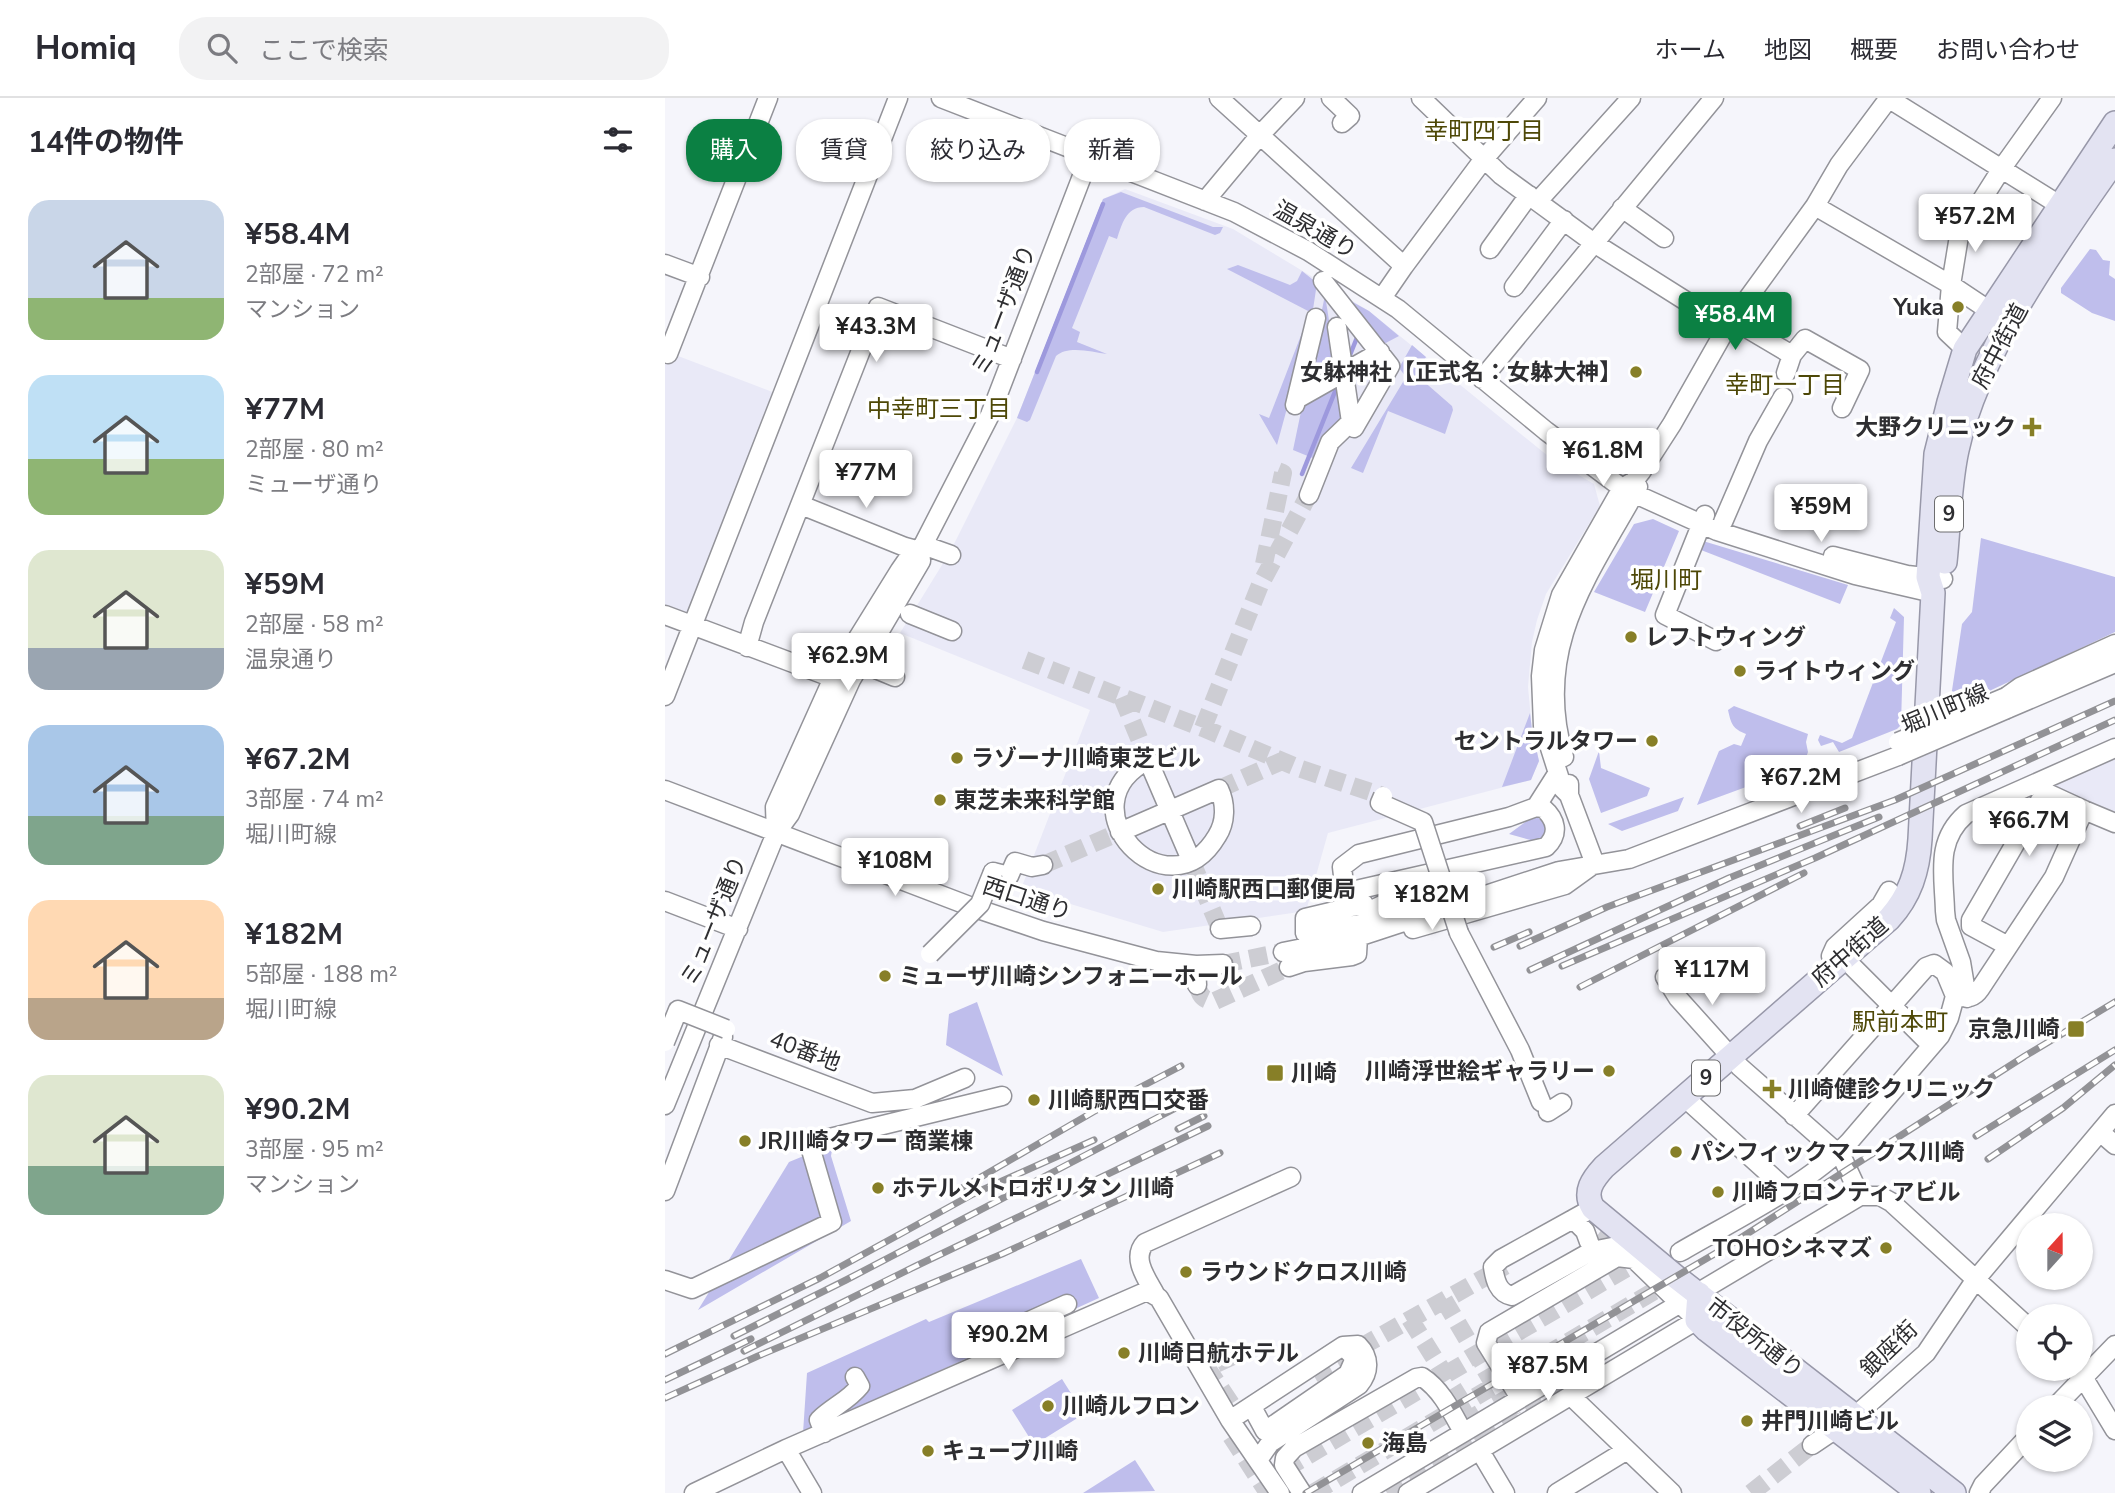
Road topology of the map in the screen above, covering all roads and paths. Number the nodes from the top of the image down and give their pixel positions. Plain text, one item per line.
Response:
1 (768, 98) edge
2 (898, 98) edge
3 (941, 98) edge
4 (1219, 98) edge
5 (1296, 98) edge
6 (1331, 98) edge
7 (1421, 98) edge
8 (1537, 98) edge
9 (1631, 98) edge
10 (1714, 98) edge
11 (1889, 98) edge
12 (2051, 99) edge
13 (2114, 122) edge
14 (1342, 123) dead end
15 (1260, 135) junction
16 (1064, 148) edge
17 (1483, 160) junction
18 (2115, 160) edge
19 (2002, 168) junction
20 (1080, 182) edge
21 (1154, 182) edge
22 (1534, 198) junction
23 (1205, 201) junction
24 (1815, 206) junction
25 (1622, 208) junction
26 (2069, 211) junction
27 (1564, 220) junction
28 (1664, 238) dead end
29 (1594, 243) junction
30 (1490, 249) dead end
31 (665, 264) edge
32 (1404, 266) junction
33 (699, 278) junction
34 (1323, 281) dead end
35 (1951, 285) junction
36 (1514, 287) dead end
37 (1382, 298) junction
38 (1990, 311) junction
39 (1316, 318) dead end
40 (1730, 324) junction
41 (1336, 327) dead end
42 (1965, 349) junction
43 (668, 354) dead end
44 (1792, 355) junction
45 (1012, 359) junction
46 (1385, 359) junction
47 (1786, 373) dead end
48 (1342, 374) junction
49 (1482, 379) junction
50 (1783, 397) dead end
51 (1842, 408) dead end
52 (1352, 425) junction
53 (1947, 452) junction
54 (1632, 487) junction
55 (1309, 495) tunnel mouth
56 (801, 505) junction
57 (1703, 520) junction
58 (1723, 522) junction
59 (921, 548) junction
60 (951, 555) dead end
61 (1935, 583) junction
62 (910, 614) dead end
63 (665, 615) edge
64 (692, 625) junction
65 (952, 631) dead end
66 (1716, 641) dead end
67 (2115, 644) edge
68 (747, 647) junction
69 (861, 663) junction
70 (2115, 663) edge
71 (895, 677) dead end
72 (833, 678) junction
73 (665, 696) edge
74 (2011, 698) junction
75 (1942, 714) dead end
76 (2115, 748) edge
77 (1564, 782) junction
78 (2043, 786) junction
79 (665, 790) edge
80 (1383, 796) tunnel mouth
81 (1542, 809) junction
82 (1169, 810) junction
83 (2084, 810) junction
84 (2115, 823) edge
85 (1120, 832) junction
86 (776, 833) junction
87 (1191, 860) junction
88 (1595, 864) junction
89 (1043, 865) tunnel mouth
90 (1889, 891) dead end
91 (665, 901) edge
92 (1398, 918) joint
93 (1251, 926) dead end
94 (738, 929) junction
95 (1220, 929) dead end
96 (2008, 946) junction
97 (930, 954) dead end
98 (1837, 957) junction
99 (1286, 960) tunnel mouth
100 (1223, 964) tunnel mouth
101 (1196, 965) junction
102 (1665, 977) dead end
103 (1197, 985) dead end
104 (1961, 997) junction
105 (1891, 1005) junction
106 (1936, 1040) junction
107 (665, 1041) edge
108 (719, 1045) junction
109 (688, 1049) junction
110 (1731, 1057) junction
111 (965, 1078) dead end
112 (1002, 1096) dead end
113 (1684, 1097) junction
114 (665, 1105) edge
115 (1550, 1106) dead end
116 (2115, 1114) edge
117 (1794, 1116) junction
118 (2100, 1132) junction
119 (2115, 1145) edge
120 (1838, 1153) junction
121 (1291, 1177) dead end
122 (1787, 1189) junction
123 (665, 1191) edge
124 (1860, 1196) junction
125 (1583, 1214) junction
126 (1630, 1237) junction
127 (1589, 1242) junction
128 (1680, 1252) dead end
129 (1976, 1279) junction
130 (665, 1280) edge
131 (1501, 1289) junction
132 (1155, 1294) junction
133 (1689, 1299) junction
134 (1067, 1304) dead end
135 (2016, 1316) edge
136 (1697, 1321) junction
137 (1024, 1345) junction
138 (2115, 1345) edge
139 (1343, 1346) junction
140 (2093, 1362) edge
141 (855, 1377) dead end
142 (2083, 1381) edge
143 (1571, 1396) junction
144 (1520, 1398) junction
145 (1251, 1407) junction
146 (1855, 1416) junction
147 (1343, 1418) junction
148 (1230, 1420) junction
149 (1296, 1426) junction
150 (1834, 1429) junction
151 (2115, 1430) edge
152 (1463, 1432) junction
153 (824, 1433) junction
154 (1618, 1445) junction
155 (1812, 1445) tunnel mouth
156 (786, 1450) junction
157 (2016, 1450) edge
158 (1480, 1451) junction
159 (1258, 1460) junction
160 (1414, 1491) edge
161 (694, 1493) edge
162 (812, 1493) edge
163 (1280, 1493) tunnel mouth
164 (1302, 1493) edge
165 (1362, 1493) edge
166 (1505, 1493) edge
167 (1557, 1493) edge
168 (1672, 1493) edge
169 (1919, 1493) edge
170 (1954, 1493) edge
171 (1979, 1493) edge

1 - 33 street
2 - 64 street
3 - 16 street, 温泉通り
4 - 15 street
5 - 15 street
6 - 14 street
7 - 17 street
8 - 17 street
9 - 22 street
10 - 25 street
11 - 19 street
11 - 24 street
12 - 19 street
13 - 26 main road, 府中街道 / 9
15 - 23 street
15 - 32 street
17 - 22 street
17 - 32 street
18 - 26 main road, 府中街道 / 9
19 - 26 street
19 - 35 street
20 - 45 street, ミューザ通り
21 - 23 street, 温泉通り
22 - 27 street
22 - 30 street
23 - 37 street, 温泉通り
24 - 35 street
24 - 40 street
25 - 28 street
25 - 29 street
26 - 38 main road, 府中街道 / 9
26 - 53 main road, 府中街道 / 9
27 - 29 street
27 - 36 street
29 - 40 street
29 - 49 street
31 - 33 street
32 - 37 street
33 - 43 street
34 - 46 street
35 - 38 street
35 - 42 street
37 - 49 street, 温泉通り
38 - 42 main road, 府中街道 / 9
39 - 48 street
40 - 44 street
40 - 54 street
41 - 48 street
42 - 53 main road, 府中街道 / 9
44 - 47 street
44 - 51 street
45 - 56 street
45 - 59 street, ミューザ通り
46 - 48 street
46 - 52 street
48 - 52 street
49 - 54 street, 温泉通り
50 - 58 street
52 - 55 street
53 - 61 main road, 府中街道 / 9
54 - 57 street, 温泉通り
54 - 77 street
56 - 59 street
56 - 68 street
57 - 58 street, 温泉通り
57 - 61 street, 温泉通り
57 - 66 street
58 - 61 street, 温泉通り
59 - 60 street
59 - 69 street, ミューザ通り
59 - 72 street, ミューザ通り
61 - 98 main road, 府中街道 / 9
62 - 65 street
63 - 64 street
64 - 68 street
64 - 73 street
67 - 74 street
68 - 72 street
69 - 71 street
69 - 86 street, ミューザ通り
70 - 74 street, 堀川町線
72 - 86 street, ミューザ通り
74 - 75 street
74 - 88 street, 堀川町線, bridge
76 - 78 street
77 - 81 street
77 - 88 street
78 - 83 street
78 - 96 street
78 - 104 street
79 - 86 street, 西口通り
80 - 115 street, bridge
81 - 81 street
82 - 85 street
82 - 85 street
82 - 87 street
82 - 87 street
83 - 84 street
83 - 96 street
85 - 87 street
86 - 94 street, ミューザ通り
86 - 101 street, 西口通り
88 - 99 street, 堀川町線
89 - 97 street, bridge
90 - 98 street
91 - 94 street
92 - 92 street
93 - 95 street
94 - 109 street, ミューザ通り
96 - 104 street
98 - 105 street
98 - 110 main road, 府中街道 / 9
100 - 101 street, 西口通り
101 - 103 street
102 - 110 street
104 - 105 street
104 - 106 street
105 - 106 street
105 - 117 street
106 - 120 street
107 - 108 street, bridge
107 - 109 street
108 - 111 street, 40番地
108 - 123 street
109 - 114 street, ミューザ通り
110 - 113 main road, 府中街道 / 9
110 - 117 street
112 - 130 street
113 - 122 street
113 - 125 main road, 府中街道 / 9
116 - 118 street, 銀座街
117 - 120 street
118 - 119 street
118 - 129 street, 銀座街
120 - 122 street
120 - 124 street
121 - 132 street
122 - 128 street
124 - 129 street
124 - 133 street
125 - 126 main road
125 - 127 street
125 - 131 street
126 - 127 street
126 - 131 street
126 - 133 main road
127 - 131 street
129 - 135 street
129 - 146 street, 銀座街
132 - 137 street
132 - 148 street
133 - 136 main road, 市役所通り
133 - 144 street
133 - 144 street
133 - 146 main road, 市役所通り
134 - 137 street
136 - 143 street
136 - 150 main road, 市役所通り
137 - 153 street
138 - 140 street
139 - 145 street
139 - 145 street
139 - 149 street
141 - 153 street
142 - 151 street
143 - 154 street
143 - 158 street
144 - 152 street
145 - 148 street
146 - 150 street, 銀座街
146 - 170 main road, 市役所通り
147 - 149 street
147 - 152 street
147 - 164 street
148 - 159 street
149 - 159 street
150 - 155 street, 銀座街
150 - 169 main road, 市役所通り
152 - 165 street
153 - 156 street
154 - 167 street
154 - 168 street
156 - 161 street
156 - 162 street
157 - 171 street
158 - 160 street
158 - 166 street
159 - 163 street

